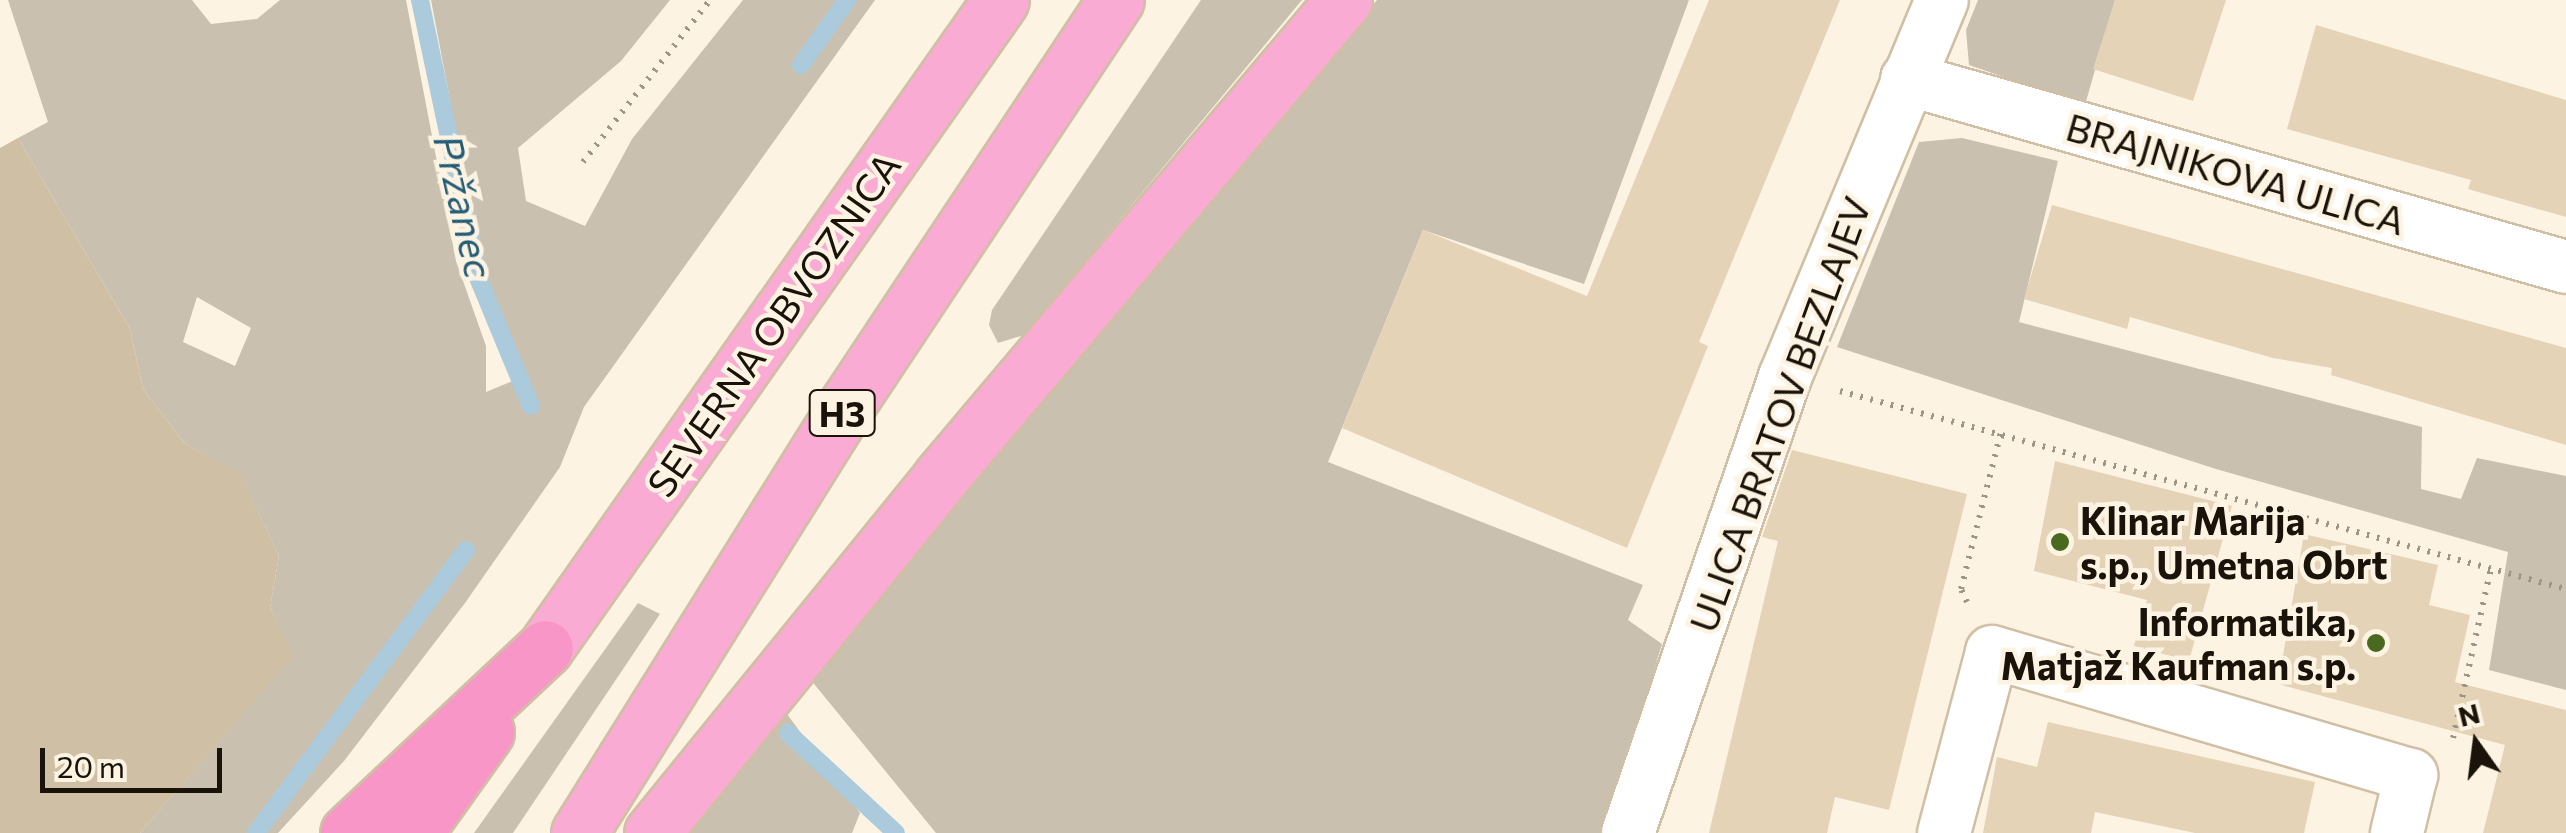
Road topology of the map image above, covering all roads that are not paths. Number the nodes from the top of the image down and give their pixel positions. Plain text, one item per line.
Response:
1 (1000, 0) edge
2 (1116, 0) edge
3 (1344, 0) edge
4 (1942, 0) edge
5 (1907, 79) junction
6 (2566, 267) edge
7 (545, 648) junction
8 (348, 833) edge
9 (414, 833) edge
10 (579, 833) edge
11 (652, 833) edge
12 (1628, 833) edge
13 (1944, 833) edge
14 (2397, 833) edge

1 - 7 highway, SEVERNA OBVOZNICA
2 - 10 highway, H3
3 - 11 highway
4 - 5 street, ULICA BRATOV BEZLAJEV
5 - 6 street, BRAJNIKOVA ULICA
5 - 12 street, ULICA BRATOV BEZLAJEV
7 - 8 highway
7 - 9 highway
13 - 14 street

